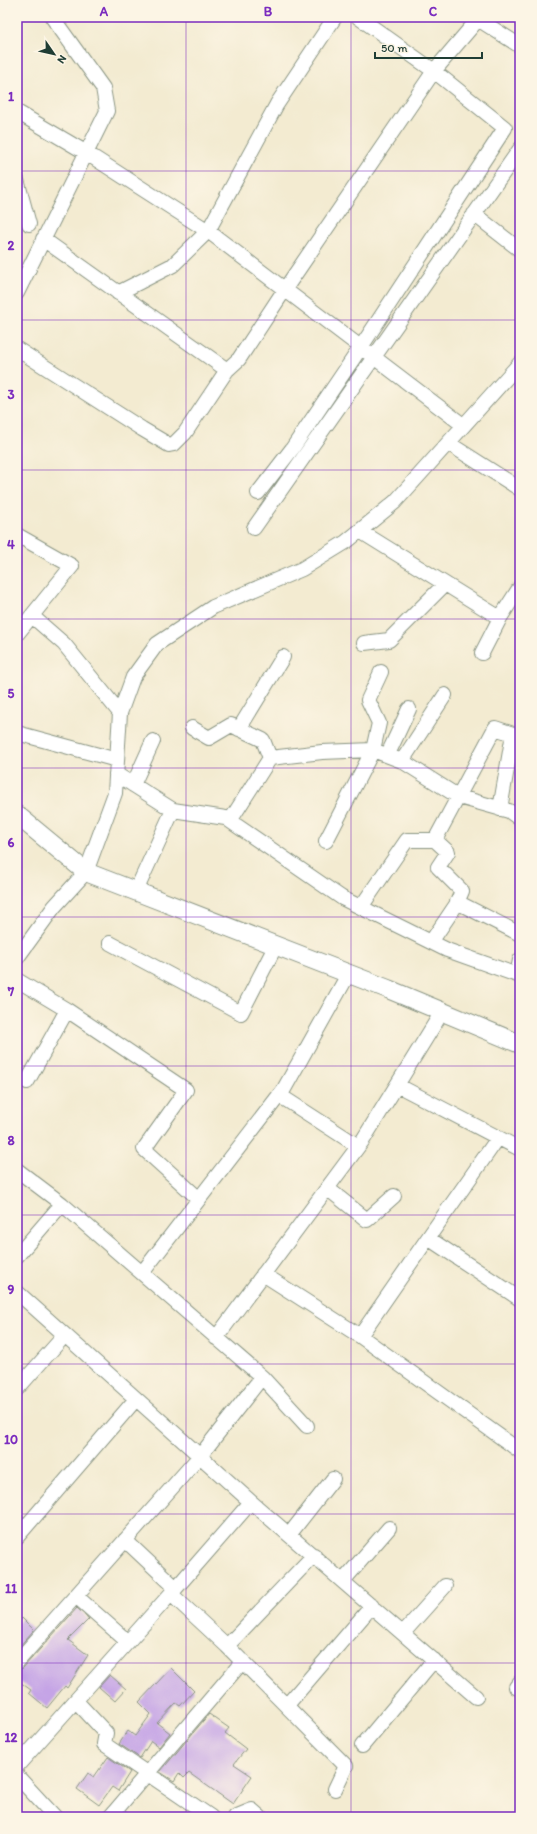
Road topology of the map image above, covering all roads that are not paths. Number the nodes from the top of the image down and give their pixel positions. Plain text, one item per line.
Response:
1 (52, 17) edge
2 (334, 17) edge
3 (358, 17) edge
4 (479, 18) edge
5 (520, 46) edge
6 (434, 71) junction
7 (17, 112) edge
8 (520, 149) edge
9 (85, 152) junction
10 (17, 180) edge
11 (474, 214) junction
12 (29, 224) dead end
13 (208, 231) junction
14 (43, 239) junction
15 (520, 250) edge
16 (285, 289) junction
17 (17, 292) edge
18 (118, 293) junction
19 (361, 347) junction
20 (17, 349) edge
21 (374, 357) junction
22 (520, 364) edge
23 (227, 370) junction
24 (463, 425) junction
25 (448, 443) junction
26 (520, 489) edge
27 (258, 493) dead end
28 (254, 528) dead end
29 (360, 531) junction
30 (17, 535) edge
31 (446, 584) junction
32 (520, 587) edge
33 (32, 616) junction
34 (500, 618) junction
35 (17, 634) edge
36 (364, 643) dead end
37 (482, 653) dead end
38 (284, 657) dead end
39 (381, 672) dead end
40 (445, 695) dead end
41 (409, 709) dead end
42 (120, 713) junction
43 (192, 728) dead end
44 (239, 729) junction
45 (17, 733) edge
46 (153, 741) dead end
47 (373, 750) junction
48 (388, 754) junction
49 (270, 758) junction
50 (116, 760) junction
51 (402, 761) junction
52 (116, 774) junction
53 (133, 785) junction
54 (459, 797) junction
55 (500, 809) junction
56 (173, 810) junction
57 (17, 815) edge
58 (232, 819) junction
59 (520, 819) edge
60 (435, 840) junction
61 (326, 841) dead end
62 (86, 872) junction
63 (136, 891) junction
64 (457, 902) junction
65 (361, 907) junction
66 (520, 934) edge
67 (431, 942) junction
68 (110, 943) dead end
69 (276, 945) junction
70 (17, 958) edge
71 (520, 960) edge
72 (349, 973) junction
73 (519, 975) edge
74 (17, 980) edge
75 (67, 1010) junction
76 (442, 1012) junction
77 (520, 1044) edge
78 (27, 1082) dead end
79 (397, 1085) junction
80 (279, 1095) junction
81 (498, 1138) junction
82 (358, 1146) junction
83 (520, 1149) edge
84 (17, 1170) edge
85 (327, 1188) junction
86 (394, 1196) dead end
87 (199, 1199) junction
88 (62, 1204) junction
89 (428, 1238) junction
90 (17, 1256) edge
91 (142, 1273) junction
92 (263, 1274) junction
93 (17, 1292) edge
94 (520, 1299) edge
95 (65, 1335) junction
96 (360, 1336) junction
97 (216, 1338) junction
98 (262, 1377) junction
99 (17, 1389) edge
100 (136, 1399) junction
101 (307, 1426) dead end
102 (520, 1451) edge
103 (200, 1456) junction
104 (334, 1480) dead end
105 (251, 1502) junction
106 (389, 1528) dead end
107 (289, 1535) junction
108 (17, 1537) edge
109 (125, 1540) junction
110 (314, 1555) junction
111 (343, 1581) junction
112 (445, 1586) dead end
113 (174, 1591) junction
114 (76, 1596) junction
115 (372, 1606) junction
116 (403, 1633) junction
117 (128, 1642) junction
118 (227, 1646) junction
119 (434, 1660) junction
120 (243, 1661) junction
121 (17, 1662) edge
122 (520, 1682) edge
123 (520, 1689) edge
124 (476, 1696) dead end
125 (76, 1701) junction
126 (286, 1705) junction
127 (362, 1746) dead end
128 (17, 1766) edge
129 (146, 1774) junction
130 (17, 1776) edge
131 (336, 1790) dead end
132 (55, 1817) edge
133 (110, 1817) edge
134 (210, 1817) edge
135 (236, 1817) edge
136 (260, 1817) edge

1 - 9 street
2 - 13 street
3 - 6 street
4 - 5 street
4 - 6 street
6 - 16 street
6 - 19 street
7 - 9 street
8 - 11 street
9 - 13 street
9 - 14 street
10 - 12 street
11 - 15 street
11 - 21 street
13 - 16 street
13 - 18 street
14 - 17 street
14 - 18 street
16 - 19 street
16 - 23 street
18 - 23 street
19 - 21 street
19 - 27 street
20 - 23 street
21 - 24 street
21 - 28 street
22 - 24 street
24 - 25 street
25 - 26 street
25 - 29 street
29 - 31 street
29 - 42 street
30 - 33 street
31 - 34 street
31 - 36 street
32 - 34 street
33 - 35 street
33 - 42 street
34 - 37 street
38 - 44 street
39 - 47 street
40 - 51 street
41 - 48 street
42 - 50 street
43 - 44 street
44 - 49 street
45 - 50 street
46 - 53 street
47 - 48 street
47 - 49 street
47 - 61 street
48 - 51 street
49 - 58 street
50 - 52 street
51 - 54 street
52 - 53 street
52 - 62 street
53 - 56 street
54 - 55 street
54 - 55 street
54 - 60 street
55 - 59 street
56 - 58 street
56 - 63 street
57 - 62 street
58 - 65 street
60 - 64 street
60 - 65 street
62 - 63 street
62 - 70 street
63 - 69 street
64 - 66 street
64 - 67 street
65 - 67 street
67 - 73 street
68 - 69 street
69 - 72 street
71 - 73 street
72 - 76 street
72 - 80 street
74 - 75 street
75 - 78 street
75 - 87 street
76 - 77 street
76 - 79 street
79 - 81 street
79 - 82 street
80 - 82 street
80 - 87 street
81 - 83 street
81 - 89 street
82 - 85 street
84 - 88 street
85 - 86 street
85 - 92 street
87 - 91 street
88 - 90 street
88 - 91 street
89 - 94 street
89 - 96 street
91 - 97 street
92 - 96 street
92 - 97 street
93 - 95 street
95 - 99 street
95 - 100 street
96 - 102 street
97 - 98 street
98 - 101 street
98 - 103 street
100 - 103 street
100 - 108 street
103 - 105 street
103 - 109 street
104 - 107 street
105 - 107 street
105 - 113 street
106 - 111 street
107 - 110 street
109 - 113 street
109 - 114 street
110 - 111 street
110 - 118 street
111 - 115 street
112 - 116 street
113 - 117 street
113 - 118 street
114 - 117 street
114 - 121 street
115 - 116 street
115 - 126 street
116 - 119 street
117 - 125 street
118 - 120 street
119 - 124 street
119 - 127 street
120 - 126 street
120 - 129 street
122 - 123 street
125 - 128 street
125 - 129 street
126 - 131 street
129 - 133 street
129 - 134 street
130 - 132 street
135 - 136 street

